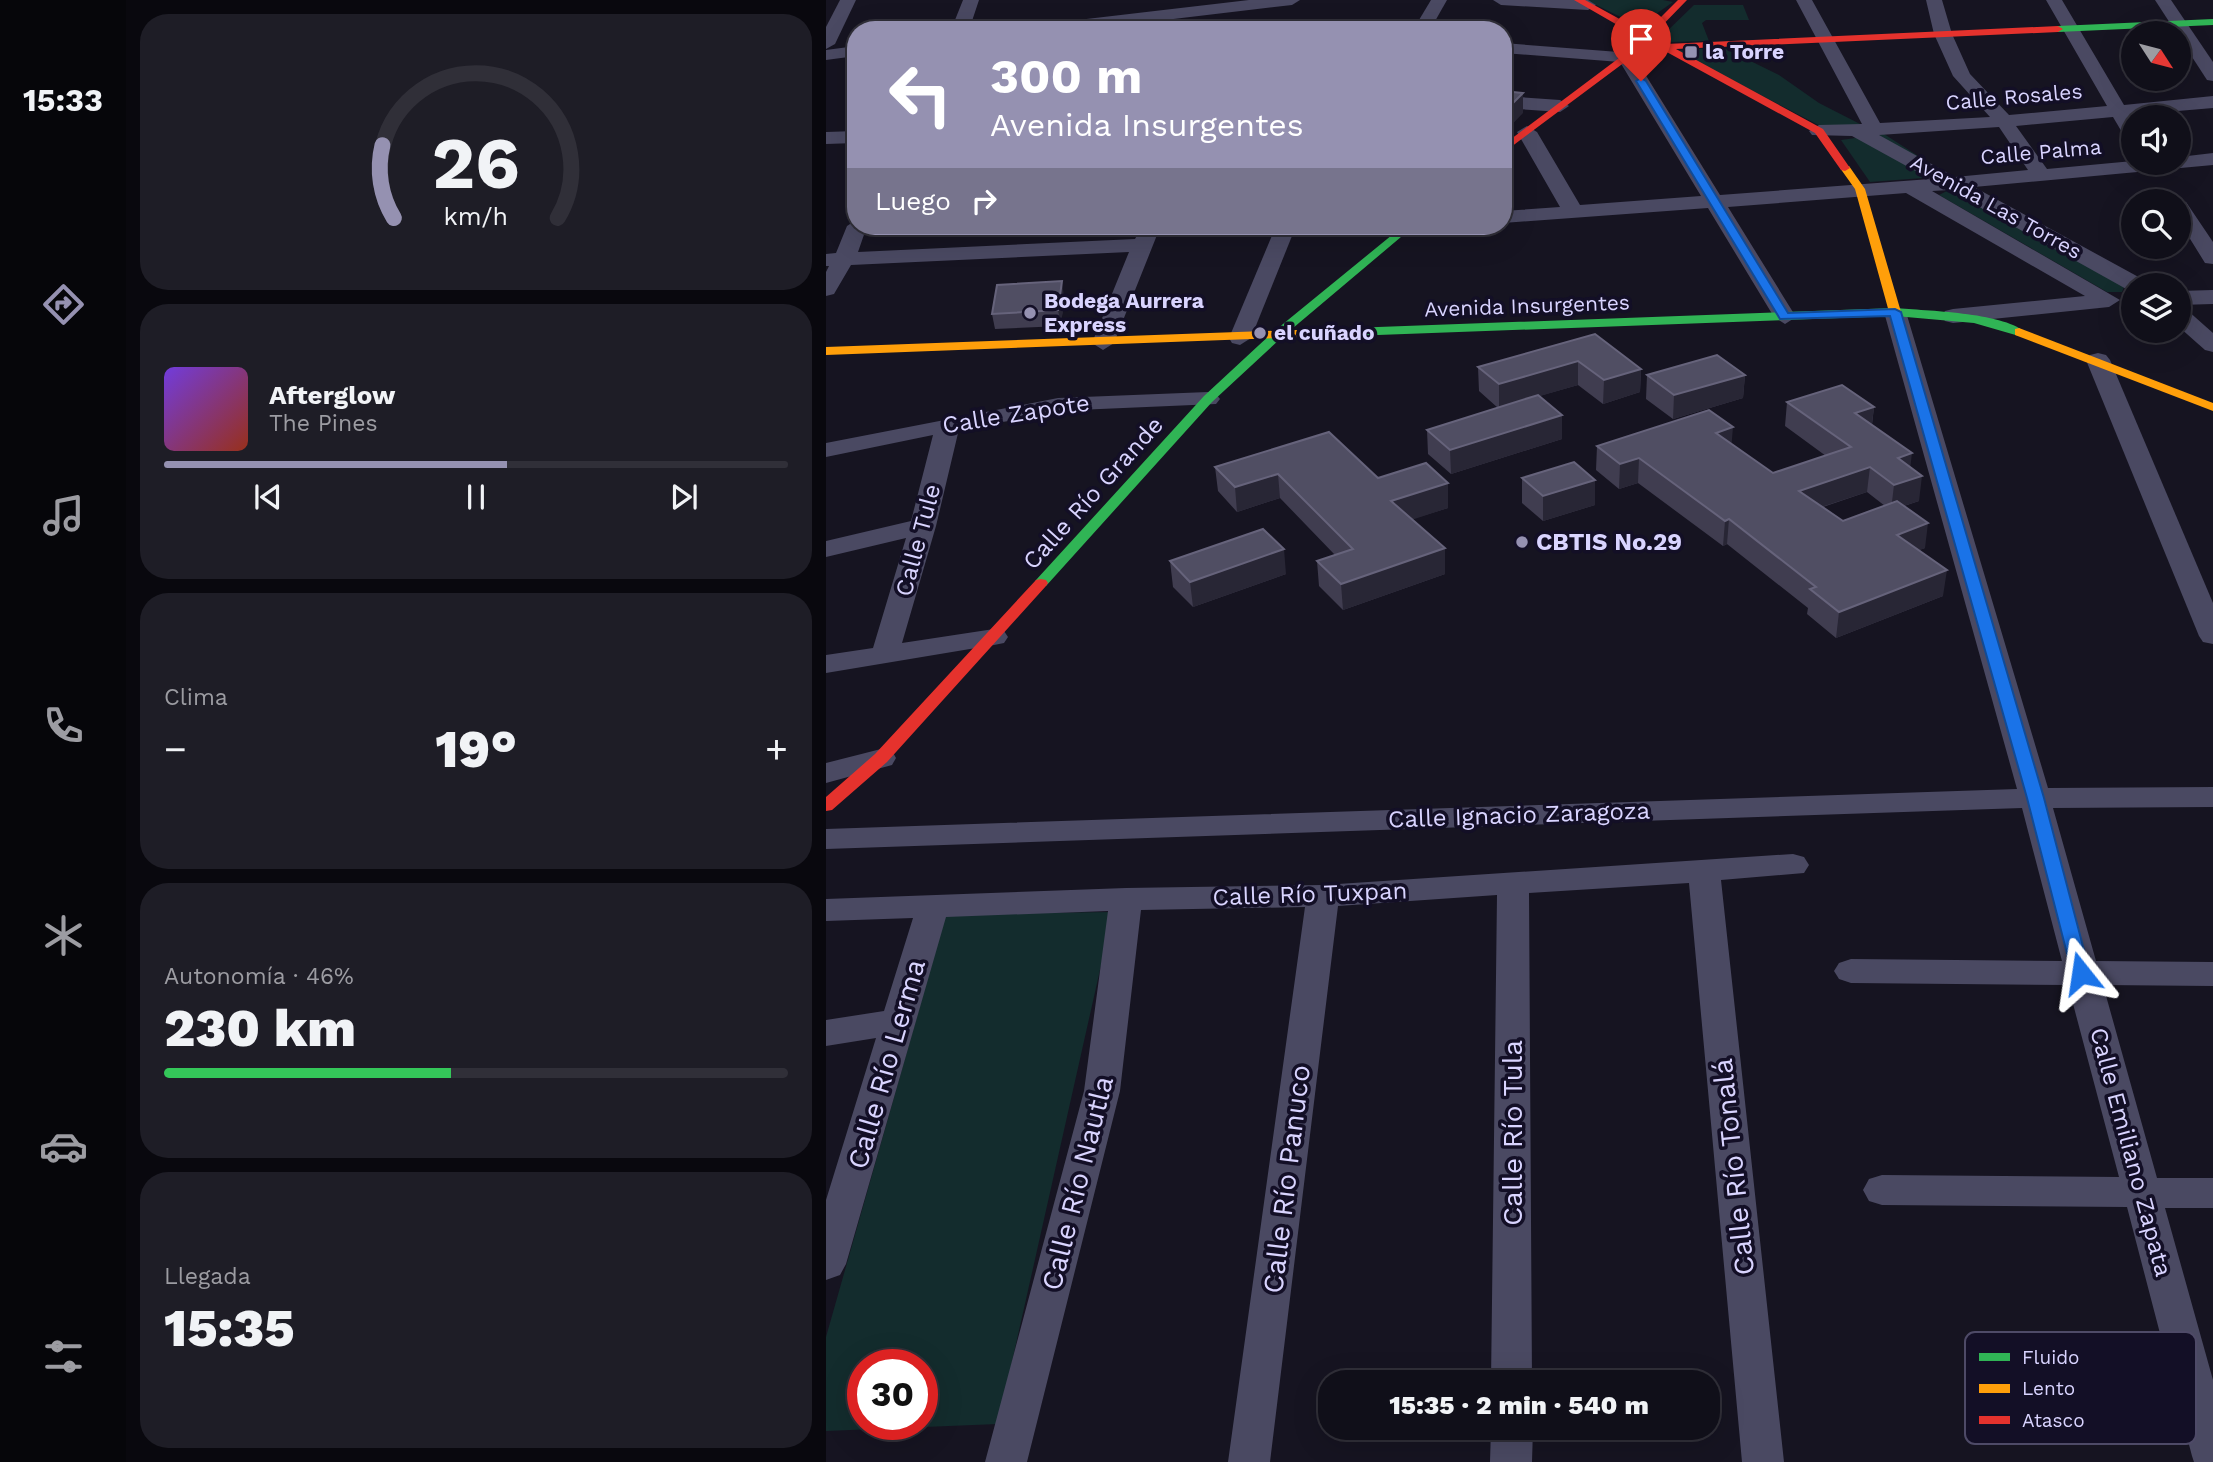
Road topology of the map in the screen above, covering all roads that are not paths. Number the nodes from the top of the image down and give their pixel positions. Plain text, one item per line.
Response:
1 (848, 0) edge
2 (971, 0) edge
3 (1292, 0) edge
4 (1439, 0) edge
5 (1501, 0) edge
6 (1683, 0) edge
7 (1804, 0) edge
8 (1934, 0) edge
9 (2054, 0) edge
10 (2163, 0) edge
11 (1583, 3) edge
12 (1197, 5) edge
13 (963, 21) edge
14 (1075, 21) edge
15 (1205, 21) edge
16 (1426, 21) edge
17 (2176, 21) edge
18 (2213, 22) edge
19 (2191, 23) edge
20 (2121, 25) edge
21 (2069, 27) junction
22 (1646, 34) junction
23 (1943, 34) junction
24 (1823, 40) junction
25 (826, 44) edge
26 (2191, 44) edge
27 (1665, 47) junction
28 (1512, 49) edge
29 (847, 52) edge
30 (826, 55) edge
31 (1626, 57) junction
32 (2213, 76) edge
33 (2213, 102) edge
34 (1512, 103) edge
35 (1560, 106) junction
36 (2119, 112) junction
37 (2121, 115) edge
38 (2003, 120) junction
39 (1865, 129) junction
40 (1819, 131) junction
41 (1527, 132) junction
42 (847, 137) edge
43 (826, 138) edge
44 (1512, 143) edge
45 (2213, 159) edge
46 (2191, 162) edge
47 (2121, 167) edge
48 (2041, 175) junction
49 (1951, 183) junction
50 (1910, 187) junction
51 (1860, 190) junction
52 (1714, 200) junction
53 (1573, 211) junction
54 (1512, 216) edge
55 (2191, 225) edge
56 (851, 235) edge
57 (1147, 235) edge
58 (1282, 235) edge
59 (1398, 235) edge
60 (2213, 258) edge
61 (835, 260) edge
62 (2121, 277) edge
63 (826, 289) edge
64 (2213, 297) edge
65 (2191, 298) edge
66 (2121, 299) edge
67 (2108, 300) junction
68 (1895, 312) junction
69 (1953, 316) junction
70 (1785, 317) junction
71 (2191, 326) edge
72 (1276, 337) junction
73 (1240, 338) junction
74 (1103, 343) junction
75 (2213, 345) edge
76 (826, 351) edge
77 (2098, 360) junction
78 (1208, 399) junction
79 (2213, 407) edge
80 (948, 424) junction
81 (826, 450) edge
82 (923, 526) junction
83 (826, 549) edge
84 (2213, 636) edge
85 (994, 637) junction
86 (886, 654) junction
87 (826, 664) edge
88 (881, 758) junction
89 (826, 773) edge
90 (2213, 797) edge
91 (2035, 798) junction
92 (826, 806) edge
93 (826, 839) edge
94 (1793, 865) dead end
95 (1704, 871) junction
96 (1513, 883) junction
97 (1323, 896) junction
98 (1126, 899) junction
99 (933, 905) junction
100 (826, 911) edge
101 (1851, 971) dead end
102 (2081, 973) junction
103 (2213, 974) edge
104 (900, 1021) junction
105 (826, 1033) edge
106 (1882, 1190) dead end
107 (2143, 1193) junction
108 (2213, 1193) edge
109 (826, 1264) edge
110 (2180, 1332) edge
111 (1512, 1370) edge
112 (2196, 1392) edge
113 (1512, 1440) edge
114 (2213, 1456) edge
115 (1006, 1462) edge
116 (1249, 1462) edge
117 (1511, 1462) edge
118 (1763, 1462) edge

1 - 25 street
2 - 13 street
3 - 12 street
4 - 16 street
5 - 11 street
6 - 22 street
7 - 24 street
8 - 23 street
9 - 21 street
10 - 17 street
11 - 22 street
12 - 14 street
12 - 15 street
18 - 19 street
20 - 21 street
21 - 23 street
21 - 36 street
22 - 27 street
22 - 31 street
23 - 24 street
23 - 38 street
24 - 27 street
24 - 39 street
26 - 32 street
27 - 31 street
27 - 40 street
28 - 31 street
29 - 30 street
31 - 35 street
31 - 52 street
33 - 36 street, Calle Rosales
34 - 35 street
35 - 41 street
36 - 37 street
36 - 38 street, Calle Rosales
38 - 39 street, Calle Rosales
38 - 48 street
39 - 40 street, Calle Rosales
39 - 49 street, Avenida Las Torres
40 - 51 street, Calle Emiliano Zapata
41 - 44 street
41 - 53 street
42 - 43 street
45 - 46 street, Calle Palma
47 - 48 street, Calle Palma
48 - 49 street, Calle Palma
49 - 50 street, Calle Palma
49 - 62 street, Avenida Las Torres
50 - 51 street, Calle Palma
50 - 67 street
51 - 52 street, Calle Palma
51 - 68 street, Calle Emiliano Zapata
52 - 53 street, Calle Palma
52 - 70 street
53 - 54 street, Calle Palma
55 - 60 street
56 - 61 street
57 - 61 street
57 - 74 street
58 - 73 street
59 - 72 street, Calle Río Grande
61 - 63 street
64 - 65 street
66 - 67 street
67 - 69 street
68 - 69 street, Avenida Insurgentes
68 - 70 street, Avenida Insurgentes
68 - 91 street, Calle Emiliano Zapata
69 - 77 street, Avenida Insurgentes
70 - 72 street, Avenida Insurgentes
71 - 75 street
72 - 73 street, Avenida Insurgentes
72 - 78 street, Calle Río Grande
73 - 74 street, Avenida Insurgentes
74 - 76 street, Avenida Insurgentes
77 - 79 street, Avenida Insurgentes
77 - 84 street
78 - 80 street, Calle Zapote
78 - 85 street, Calle Río Grande
80 - 81 street, Calle Zapote
80 - 82 street, Calle Tule
82 - 83 street
82 - 86 street, Calle Tule
85 - 86 street
85 - 88 street, Calle Río Grande
86 - 87 street
88 - 89 street
88 - 92 street, Calle Río Grande
90 - 91 street, Calle Ignacio Zaragoza
91 - 93 street, Calle Ignacio Zaragoza
91 - 102 street, Calle Emiliano Zapata
94 - 95 street, Calle Río Tuxpan
95 - 96 street, Calle Río Tuxpan
95 - 118 street, Calle Río Tonalá
96 - 97 street, Calle Río Tuxpan
96 - 111 street, Calle Río Tula
97 - 98 street, Calle Río Tuxpan
97 - 116 street, Calle Río Panuco
98 - 99 street, Calle Río Tuxpan
98 - 115 street, Calle Río Nautla
99 - 100 street, Calle Río Tuxpan
99 - 104 street, Calle Río Lerma
101 - 102 street
102 - 103 street
102 - 107 street, Calle Emiliano Zapata
104 - 105 street
104 - 109 street, Calle Río Lerma
106 - 107 street
107 - 108 street
107 - 110 street, Calle Emiliano Zapata
112 - 114 street, Calle Emiliano Zapata
113 - 117 street

